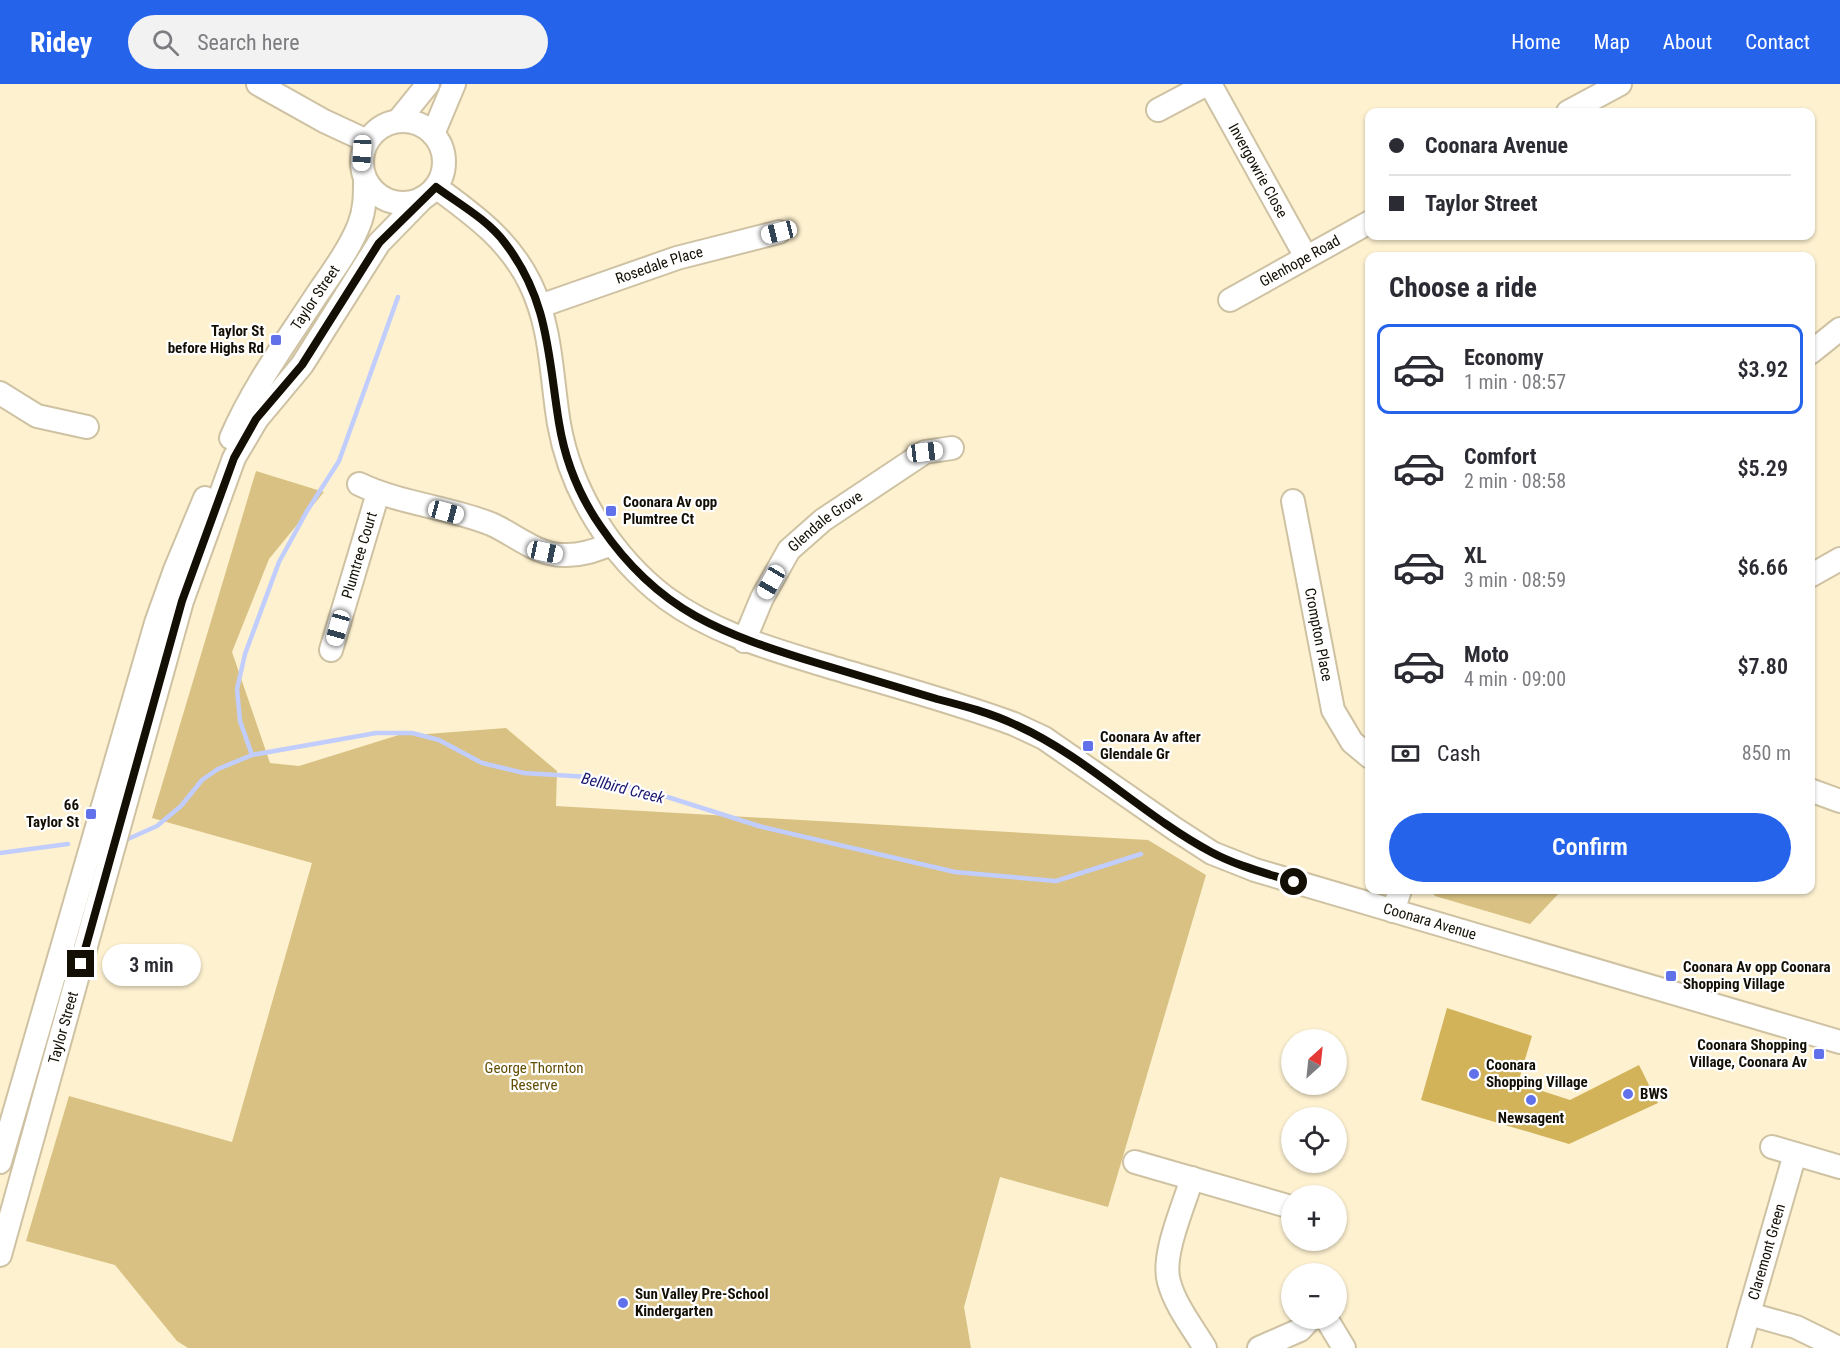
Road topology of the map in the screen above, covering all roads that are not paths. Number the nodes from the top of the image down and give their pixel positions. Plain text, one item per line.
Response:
1 (258, 84) edge
2 (428, 84) edge
3 (453, 84) edge
4 (1208, 84) edge
5 (1620, 84) edge
6 (1575, 108) edge
7 (1158, 110) dead end
8 (398, 121) junction
9 (434, 134) junction
10 (367, 141) junction
11 (365, 180) junction
12 (430, 193) junction
13 (1365, 225) edge
14 (779, 232) dead end
15 (1306, 257) junction
16 (1230, 300) dead end
17 (540, 306) junction
18 (1840, 329) edge
19 (1815, 349) edge
20 (0, 393) edge
21 (87, 427) dead end
22 (952, 448) dead end
23 (1293, 501) dead end
24 (612, 544) junction
25 (1840, 559) edge
26 (1815, 573) edge
27 (744, 641) junction
28 (331, 650) dead end
29 (1365, 752) edge
30 (1815, 792) edge
31 (1840, 801) edge
32 (1399, 894) edge
33 (1393, 911) junction
34 (1840, 1042) edge
35 (1772, 1147) dead end
36 (1795, 1154) junction
37 (0, 1162) edge
38 (1135, 1162) dead end
39 (1840, 1167) edge
40 (1192, 1179) junction
41 (1281, 1204) edge
42 (0, 1255) edge
43 (1749, 1314) junction
44 (1301, 1329) edge
45 (1333, 1329) edge
46 (1205, 1348) edge
47 (1259, 1348) edge
48 (1344, 1348) edge
49 (1739, 1348) edge
50 (1839, 1348) edge

1 - 10 street
2 - 8 street
3 - 9 street
4 - 7 street, Invergowrie Close
4 - 15 street, Invergowrie Close
5 - 6 street
8 - 9 street
8 - 10 street
9 - 12 street
10 - 11 street
11 - 12 street
11 - 37 street, Taylor Street
12 - 17 street, Coonara Avenue
12 - 42 street, Taylor Street
13 - 15 street, Glenhope Road
14 - 17 street, Rosedale Place
15 - 16 street, Glenhope Road
17 - 24 street, Coonara Avenue
18 - 19 street
20 - 21 street
22 - 27 street, Glendale Grove
23 - 29 street, Crompton Place
24 - 27 street, Coonara Avenue
24 - 28 street, Plumtree Court
25 - 26 street
27 - 33 street, Coonara Avenue
30 - 31 street
32 - 33 street
33 - 34 street, Coonara Avenue
35 - 36 street
36 - 39 street
36 - 43 street, Claremont Green
38 - 40 street
40 - 41 street
40 - 46 street
43 - 49 street, Claremont Green
43 - 50 street
44 - 47 street
45 - 48 street

